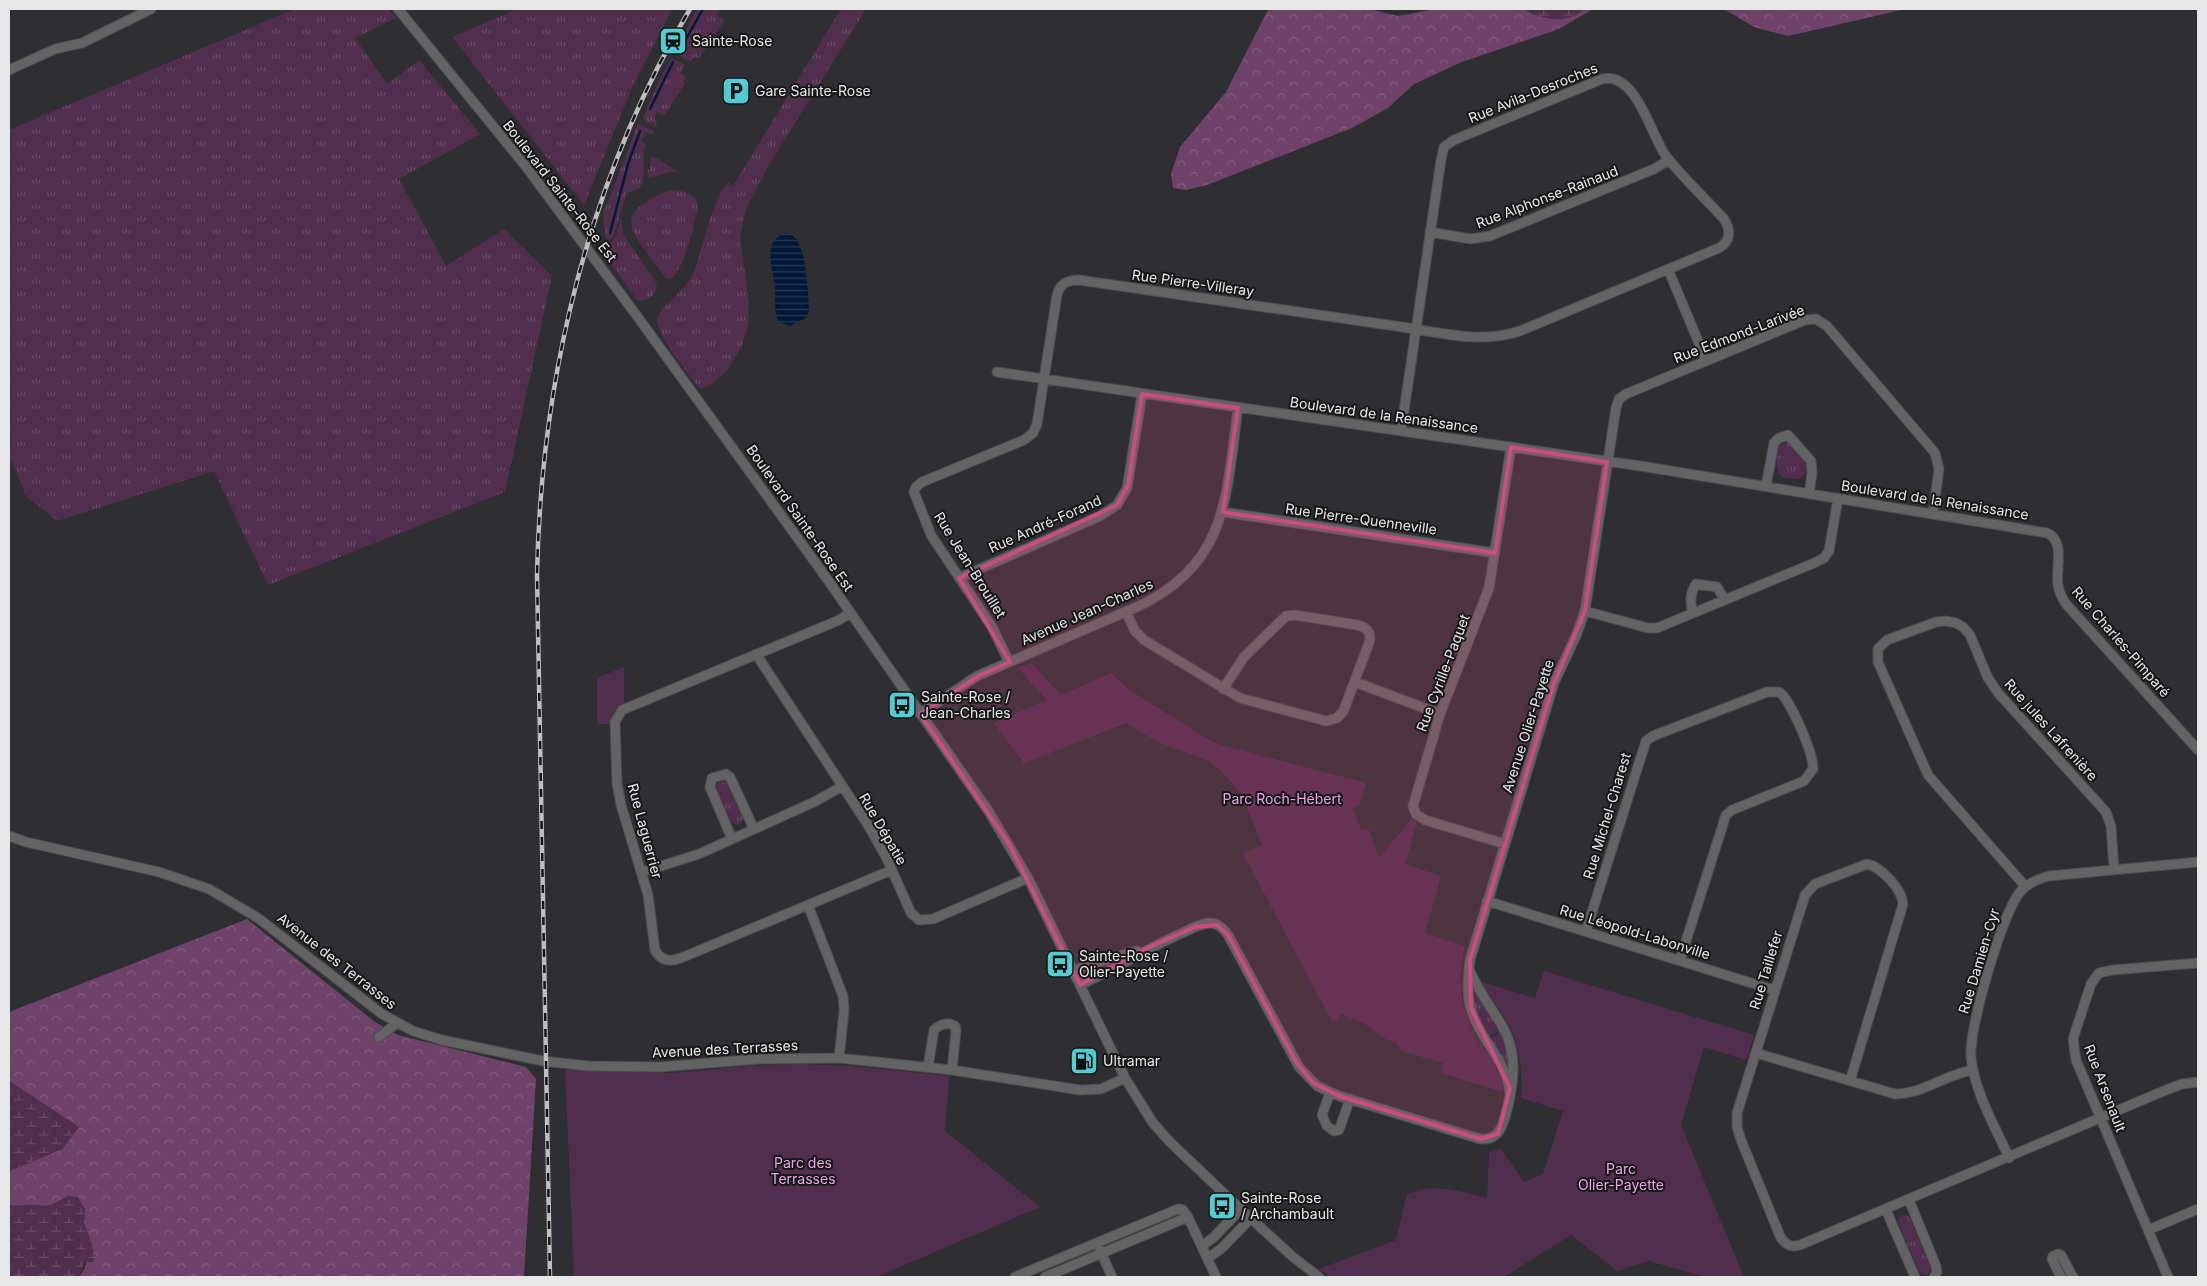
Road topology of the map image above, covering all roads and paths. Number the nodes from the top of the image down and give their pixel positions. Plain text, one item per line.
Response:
1 (151, 9) edge
2 (398, 9) edge
3 (9, 70) edge
4 (1669, 160) junction
5 (1430, 232) junction
6 (1668, 269) junction
7 (1416, 330) junction
8 (1706, 360) junction
9 (997, 372) dead end
10 (1044, 379) junction
11 (1142, 394) junction
12 (1238, 408) junction
13 (1401, 431) junction
14 (1511, 447) junction
15 (1607, 462) junction
16 (1766, 486) junction
17 (1809, 494) junction
18 (1838, 498) junction
19 (1222, 512) junction
20 (1933, 514) junction
21 (2054, 538) joint
22 (1495, 552) junction
23 (959, 578) junction
24 (1725, 600) junction
25 (1585, 611) junction
26 (1126, 612) junction
27 (850, 613) junction
28 (1693, 613) junction
29 (756, 654) junction
30 (1009, 662) junction
31 (1355, 682) junction
32 (1224, 690) junction
33 (920, 714) junction
34 (1440, 714) junction
35 (2198, 750) edge
36 (842, 786) junction
37 (754, 829) junction
38 (9, 836) edge
39 (732, 839) junction
40 (1505, 844) junction
41 (2198, 862) edge
42 (892, 870) junction
43 (2114, 870) junction
44 (642, 872) junction
45 (1028, 878) junction
46 (2025, 886) junction
47 (1487, 901) junction
48 (808, 905) junction
49 (1586, 931) junction
50 (1146, 948) junction
51 (1680, 960) junction
52 (2198, 963) edge
53 (1469, 968) junction
54 (1074, 971) junction
55 (1080, 985) junction
56 (1774, 990) junction
57 (397, 1023) junction
58 (379, 1037) dead end
59 (1756, 1052) junction
60 (839, 1058) junction
61 (928, 1068) junction
62 (952, 1070) junction
63 (1974, 1070) junction
64 (1125, 1078) junction
65 (1850, 1080) junction
66 (2198, 1082) edge
67 (1330, 1093) junction
68 (1510, 1096) junction
69 (1350, 1099) junction
70 (2101, 1118) junction
71 (2009, 1158) junction
72 (1909, 1200) junction
73 (1241, 1209) junction
74 (2198, 1209) edge
75 (1886, 1210) junction
76 (1188, 1216) junction
77 (1251, 1218) junction
78 (2148, 1230) junction
79 (1097, 1243) junction
80 (1202, 1245) junction
81 (1101, 1253) junction
82 (1208, 1258) junction
83 (1015, 1277) edge
84 (1045, 1277) edge
85 (1112, 1277) edge
86 (1216, 1277) edge
87 (1319, 1277) edge
88 (1914, 1277) edge
89 (1934, 1277) edge
90 (2061, 1277) edge
91 (2073, 1277) edge
92 (2168, 1277) edge

1 - 3 street
2 - 27 street, Boulevard Sainte-Rose Est
4 - 5 street, Rue Alphonse-Rainaud
4 - 5 street, Rue Avila-Desroches
4 - 6 street, Rue Avila-Desroches
5 - 7 street, Rue Avila-Desroches
6 - 7 street, Rue Avila-Desroches
6 - 8 street
7 - 10 street, Rue Pierre-Villeray
7 - 13 street
8 - 15 street, Rue Edmond-Larivée
8 - 20 street, Rue Edmond-Larivée
9 - 10 street, Boulevard de la Renaissance
10 - 11 street, Boulevard de la Renaissance
10 - 23 street, Rue Jean-Brouillet
11 - 12 street, Boulevard de la Renaissance
11 - 23 street, Rue André-Forand
12 - 13 street, Boulevard de la Renaissance
12 - 19 street, Avenue Jean-Charles
13 - 14 street, Boulevard de la Renaissance
14 - 15 street, Boulevard de la Renaissance
14 - 22 street, Rue Cyrille-Paquet
15 - 16 street, Boulevard de la Renaissance
15 - 25 street, Avenue Olier-Payette
16 - 17 street, Boulevard de la Renaissance
16 - 17 street
17 - 18 street, Boulevard de la Renaissance
18 - 20 street, Boulevard de la Renaissance
18 - 24 street
19 - 22 street, Rue Pierre-Quenneville
19 - 26 street, Avenue Jean-Charles
20 - 21 street, Boulevard de la Renaissance
21 - 35 street, Rue Charles-Pimparé
22 - 34 street, Rue Cyrille-Paquet
23 - 30 street, Rue Jean-Brouillet
24 - 28 street
24 - 28 street
25 - 28 street
25 - 40 street, Avenue Olier-Payette
26 - 30 street, Avenue Jean-Charles
26 - 32 street
27 - 29 street, Rue Laguerrier
27 - 33 street, Boulevard Sainte-Rose Est
29 - 36 street, Rue Dépatie
29 - 44 street, Rue Laguerrier
30 - 33 street, Avenue Jean-Charles
31 - 32 street
31 - 32 street
31 - 34 street
33 - 45 street, Boulevard Sainte-Rose Est
34 - 40 street, Rue Cyrille-Paquet
36 - 37 street
36 - 42 street, Rue Dépatie
37 - 39 street
37 - 39 street
38 - 57 street, Avenue des Terrasses
39 - 44 street
40 - 47 street, Avenue Olier-Payette
41 - 43 street
42 - 45 street, Rue Dépatie
42 - 48 street, Rue Laguerrier
43 - 46 street
43 - 46 street, Rue jules Lafrenière
44 - 48 street, Rue Laguerrier
45 - 54 street, Boulevard Sainte-Rose Est
46 - 63 street, Rue Damien-Cyr
47 - 49 street, Rue Léopold-Labonville
47 - 53 street, Avenue Olier-Payette
48 - 60 street
49 - 51 street, Rue Léopold-Labonville
49 - 51 street, Rue Michel-Charest
50 - 54 street, Avenue Olier-Payette
50 - 55 street, Avenue Olier-Payette
50 - 67 street, Avenue Olier-Payette
51 - 56 street, Rue Léopold-Labonville
52 - 70 street, Rue Arsenault
53 - 68 street, Avenue Olier-Payette
53 - 68 street, Avenue Olier-Payette
54 - 55 street, Boulevard Sainte-Rose Est
55 - 64 street, Boulevard Sainte-Rose Est
56 - 59 street, Rue Taillefer
56 - 65 street, Rue Taillefer
57 - 58 street
57 - 60 street, Avenue des Terrasses
59 - 65 street
59 - 75 street, Rue Taillefer
60 - 61 street, Avenue des Terrasses
61 - 62 street, Avenue des Terrasses
61 - 62 street
62 - 64 street, Avenue des Terrasses
63 - 65 street
63 - 71 street, Rue Damien-Cyr
64 - 73 street, Boulevard Sainte-Rose Est
66 - 70 street, Rue Taillefer
67 - 69 street, Avenue Olier-Payette
67 - 69 street
68 - 69 street, Avenue Olier-Payette
70 - 71 street, Rue Taillefer
70 - 78 street, Rue Arsenault
71 - 72 street, Rue Taillefer
72 - 75 street, Rue Taillefer
72 - 89 street
73 - 77 street, Boulevard Sainte-Rose Est
73 - 80 street
74 - 78 street
75 - 88 street
76 - 79 street
76 - 80 street
76 - 81 street
77 - 82 street
77 - 87 street, Boulevard Sainte-Rose Est
78 - 92 street, Rue Arsenault
79 - 81 street
79 - 83 street
80 - 82 street
81 - 84 street
81 - 85 street
82 - 86 street
90 - 91 street

